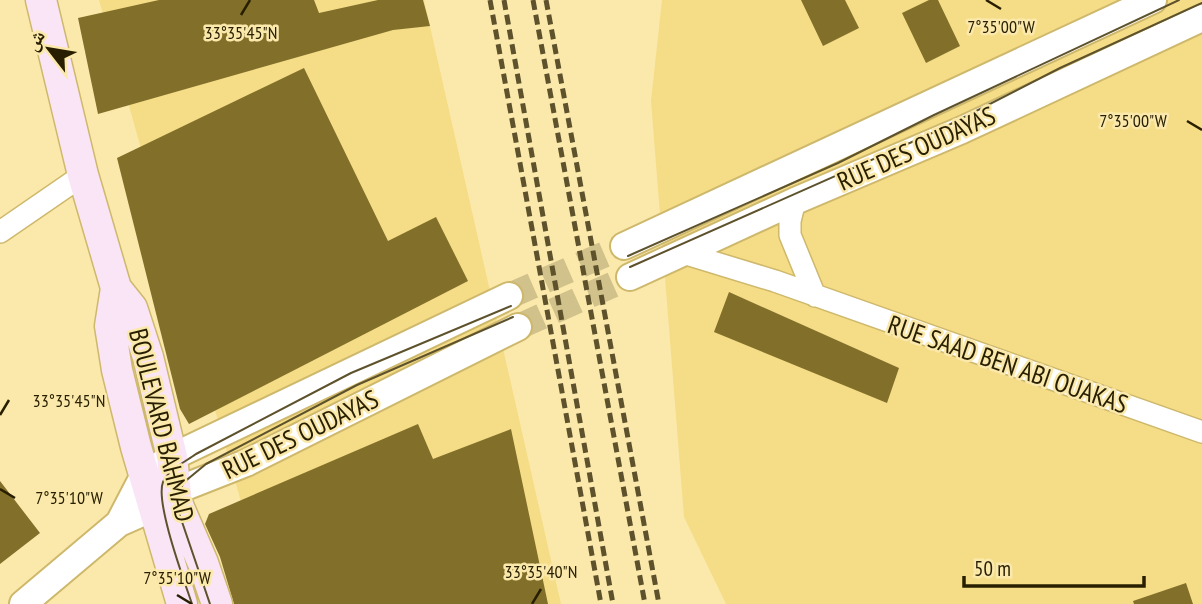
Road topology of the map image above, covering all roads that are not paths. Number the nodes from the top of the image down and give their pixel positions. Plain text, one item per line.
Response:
1 (41, 0) edge
2 (1153, 0) edge
3 (1202, 18) edge
4 (83, 175) junction
5 (795, 201) junction
6 (0, 232) edge
7 (624, 246) tunnel mouth
8 (683, 253) junction
9 (630, 277) tunnel mouth
10 (116, 288) junction
11 (509, 296) tunnel mouth
12 (815, 296) junction
13 (518, 327) tunnel mouth
14 (1202, 432) edge
15 (172, 457) junction
16 (144, 475) junction
17 (164, 500) junction
18 (119, 523) junction
19 (23, 604) edge
20 (182, 604) edge
21 (217, 604) edge

1 - 4 main road, BOULEVARD BAHMAD
2 - 7 street, RUE DES OUDAYAS
3 - 5 street, RUE DES OUDAYAS
4 - 6 street
4 - 10 main road, BOULEVARD BAHMAD
5 - 8 street, RUE DES OUDAYAS
5 - 12 street
8 - 9 street, RUE DES OUDAYAS
8 - 12 street, RUE SAAD BEN ABI OUAKAS
10 - 15 main road, BOULEVARD BAHMAD
10 - 16 main road, BOULEVARD BAHMAD
11 - 15 street, RUE DES OUDAYAS
12 - 14 street, RUE SAAD BEN ABI OUAKAS
13 - 17 street, RUE DES OUDAYAS
15 - 16 street, RUE DES OUDAYAS
15 - 17 main road, BOULEVARD BAHMAD
16 - 17 main road, BOULEVARD BAHMAD
16 - 18 street, RUE DES OUDAYAS
17 - 18 street, RUE DES OUDAYAS
17 - 20 main road, BOULEVARD BAHMAD
17 - 21 main road, BOULEVARD BAHMAD
18 - 19 street

